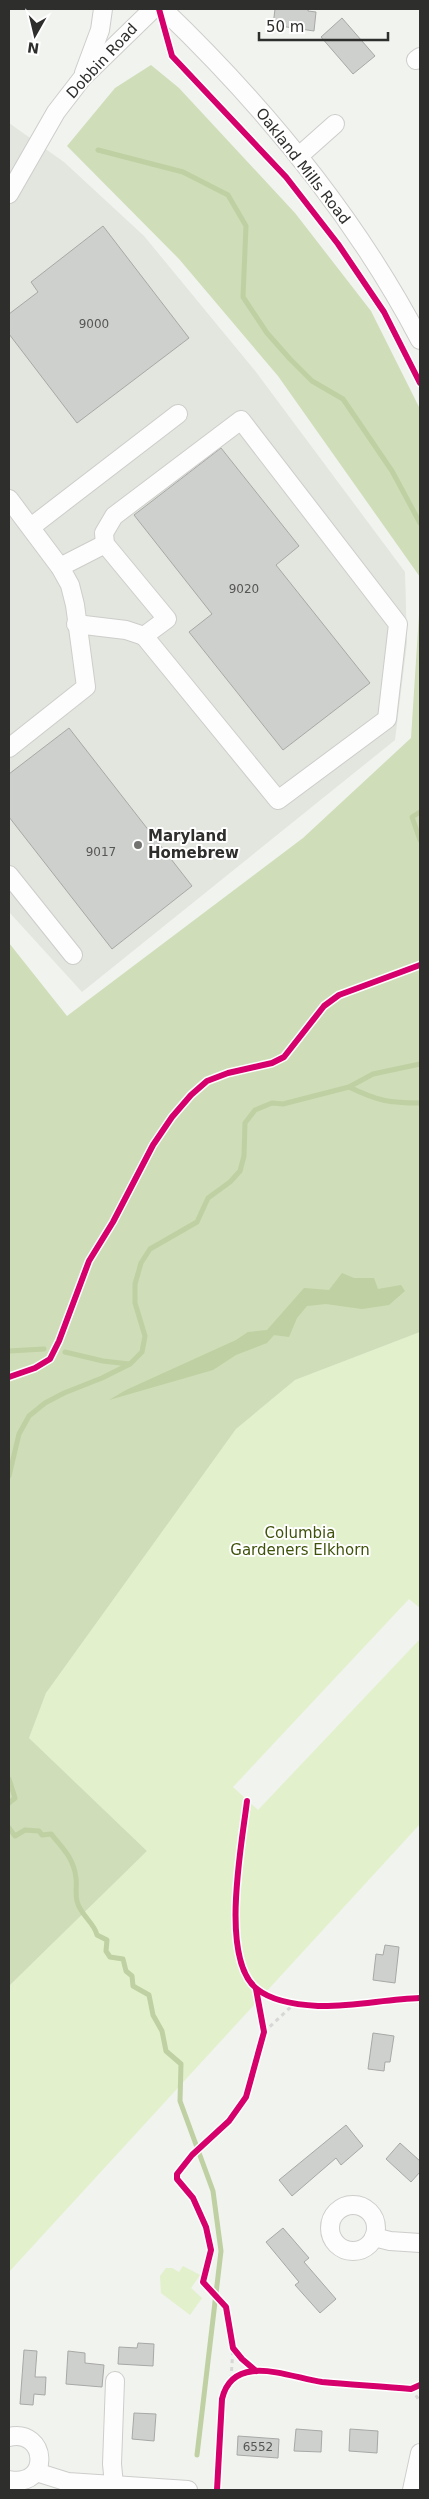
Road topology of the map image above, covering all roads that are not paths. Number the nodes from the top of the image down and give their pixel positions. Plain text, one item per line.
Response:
1 (103, 9) edge
2 (153, 9) edge
3 (163, 9) edge
4 (83, 77) junction
5 (335, 124) dead end
6 (299, 156) junction
7 (9, 194) edge
8 (420, 340) edge
9 (178, 414) dead end
10 (9, 499) edge
11 (30, 527) junction
12 (105, 544) junction
13 (60, 567) junction
14 (76, 624) junction
15 (144, 636) junction
16 (9, 748) edge
17 (9, 875) edge
18 (74, 955) dead end
19 (374, 2237) dead end
20 (420, 2243) edge
21 (115, 2381) dead end
22 (9, 2437) edge
23 (420, 2452) edge
24 (36, 2472) junction
25 (9, 2480) edge
26 (114, 2485) junction
27 (188, 2490) edge
28 (412, 2490) edge

1 - 4 street
2 - 4 street, Dobbin Road
3 - 6 street, Oakland Mills Road
4 - 7 street, Dobbin Road
5 - 6 street
6 - 8 street, Oakland Mills Road
9 - 11 street
10 - 11 street
11 - 13 street
12 - 13 street
12 - 15 street
12 - 15 street
13 - 14 street
14 - 15 street
14 - 16 street
17 - 18 street
19 - 20 street
21 - 26 street
22 - 24 street
23 - 28 street
24 - 25 street
24 - 26 street
26 - 27 street

